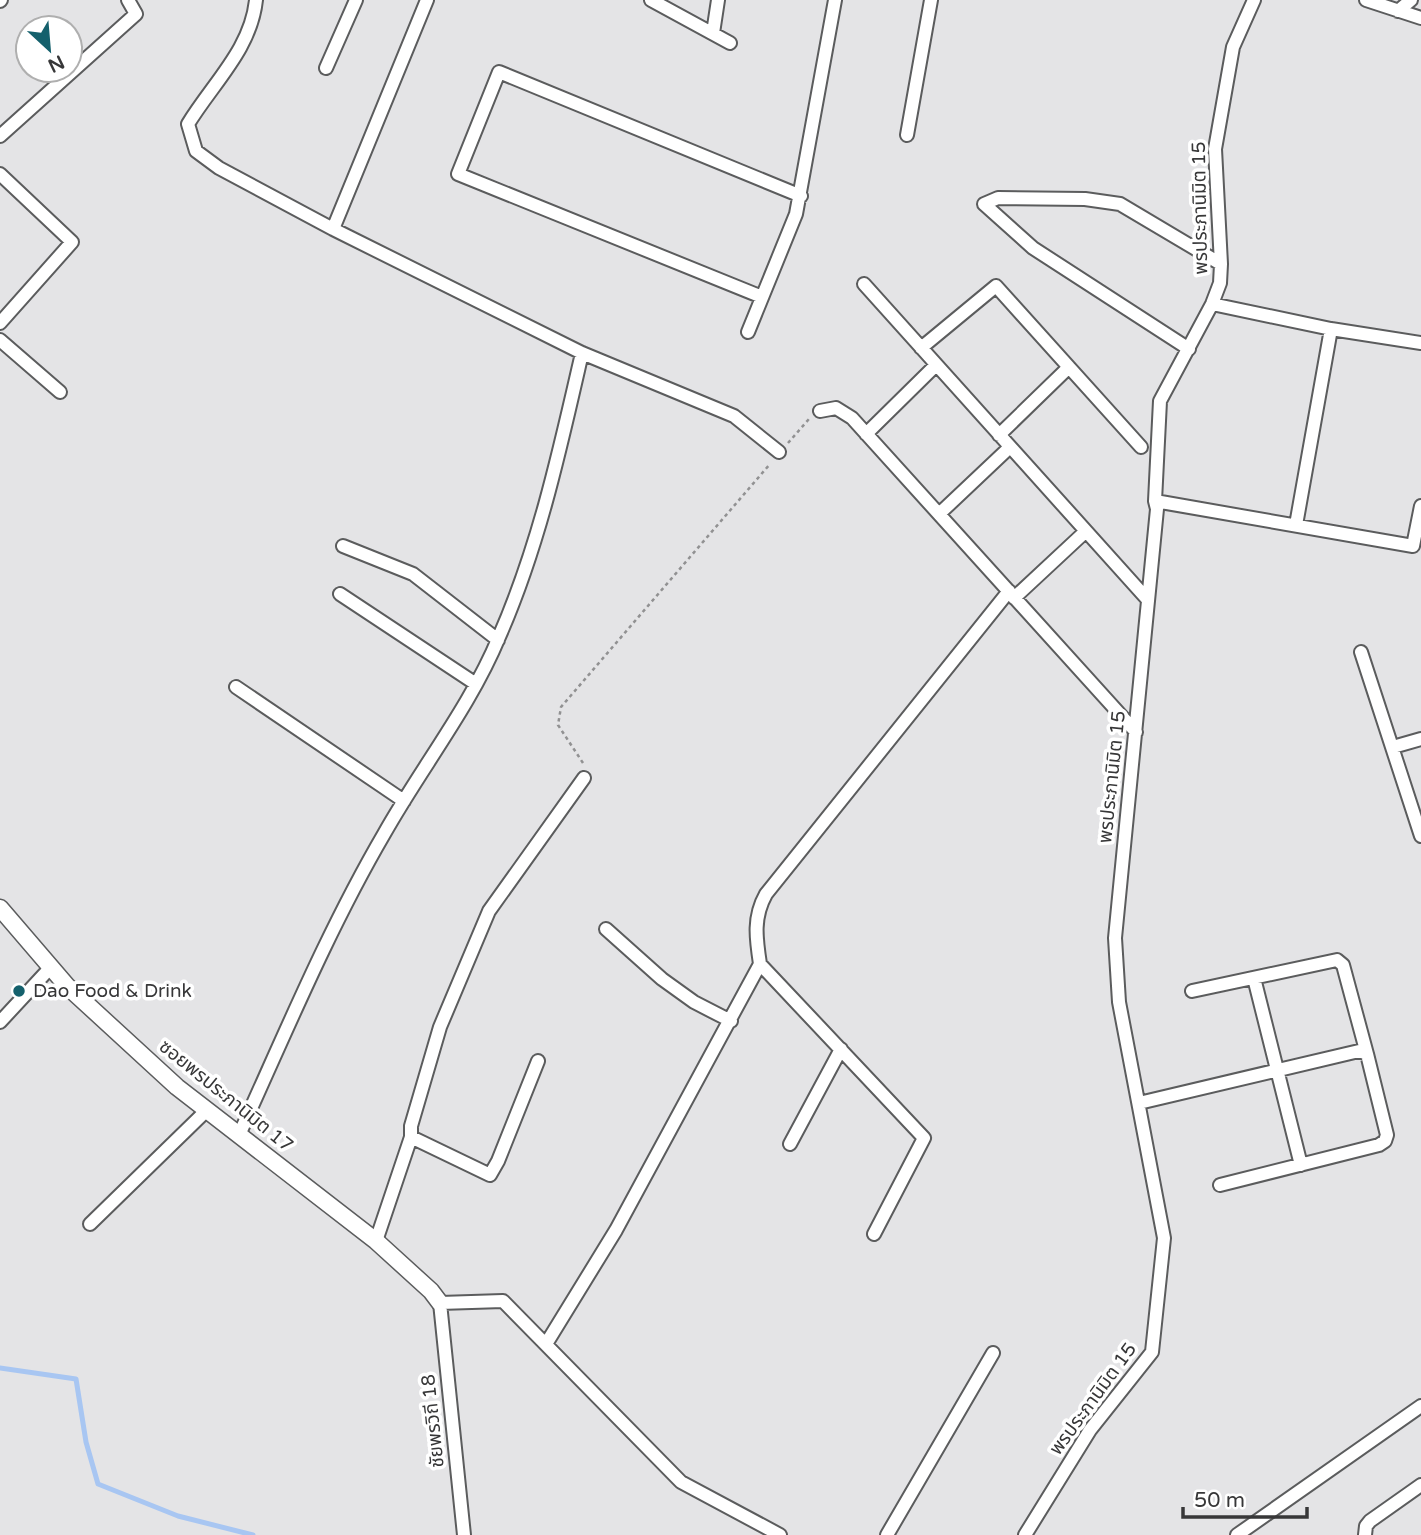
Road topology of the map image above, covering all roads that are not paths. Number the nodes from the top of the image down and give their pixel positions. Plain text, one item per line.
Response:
1 (128, 0) edge
2 (256, 0) edge
3 (356, 0) edge
4 (427, 0) edge
5 (651, 0) edge
6 (718, 0) edge
7 (835, 0) edge
8 (931, 0) edge
9 (1254, 0) edge
10 (1366, 0) edge
11 (1411, 0) edge
12 (1398, 10) junction
13 (1421, 18) edge
14 (712, 33) junction
15 (730, 43) dead end
16 (326, 68) dead end
17 (907, 135) dead end
18 (0, 136) edge
19 (0, 174) edge
20 (801, 195) junction
21 (333, 229) junction
22 (1221, 264) junction
23 (864, 285) dead end
24 (762, 297) junction
25 (1212, 304) junction
26 (0, 323) edge
27 (1331, 329) junction
28 (748, 332) dead end
29 (0, 340) edge
30 (1421, 343) edge
31 (921, 348) junction
32 (1189, 349) junction
33 (582, 353) junction
34 (936, 365) junction
35 (1069, 367) junction
36 (60, 393) dead end
37 (820, 411) road end
38 (866, 434) junction
39 (999, 435) junction
40 (1010, 447) junction
41 (1140, 447) dead end
42 (779, 452) road end
43 (1155, 501) junction
44 (1421, 506) edge
45 (939, 514) junction
46 (1296, 526) junction
47 (1086, 531) junction
48 (343, 546) dead end
49 (340, 594) dead end
50 (1012, 594) junction
51 (1148, 600) junction
52 (498, 640) junction
53 (1361, 652) dead end
54 (476, 684) junction
55 (236, 687) dead end
56 (1136, 732) junction
57 (1421, 739) edge
58 (1393, 747) junction
59 (584, 778) road end
60 (404, 801) junction
61 (1421, 836) edge
62 (0, 908) edge
63 (606, 929) dead end
64 (760, 964) junction
65 (51, 967) junction
66 (1254, 978) junction
67 (1192, 991) dead end
68 (731, 1021) junction
69 (0, 1022) edge
70 (842, 1049) junction
71 (1367, 1054) junction
72 (538, 1061) dead end
73 (1278, 1071) junction
74 (1139, 1103) junction
75 (206, 1110) junction
76 (239, 1135) junction
77 (411, 1137) junction
78 (790, 1144) dead end
79 (1301, 1165) junction
80 (1220, 1185) dead end
81 (90, 1224) dead end
82 (874, 1234) dead end
83 (376, 1241) junction
84 (440, 1303) junction
85 (546, 1345) junction
86 (993, 1353) dead end
87 (1421, 1406) edge
88 (1421, 1485) edge
89 (464, 1535) edge
90 (780, 1535) edge
91 (887, 1535) edge
92 (1026, 1535) edge
93 (1237, 1535) edge
94 (1365, 1535) edge

1 - 18 street
2 - 21 street
3 - 16 street
4 - 21 street
5 - 14 street
6 - 14 street
7 - 20 street
8 - 17 street
9 - 22 street, พรประภานิมิต 15
10 - 12 street
11 - 12 street
12 - 13 street
14 - 15 street
19 - 26 street
20 - 24 street
20 - 24 street
21 - 33 street
22 - 25 street, พรประภานิมิต 15
22 - 32 street
23 - 31 street
24 - 28 street
25 - 27 street
25 - 32 street, พรประภานิมิต 15
27 - 30 street
27 - 46 street
29 - 36 street
31 - 34 street
31 - 35 street
32 - 43 street, พรประภานิมิต 15
33 - 42 street
33 - 52 street
34 - 38 street
34 - 39 street
35 - 39 street
35 - 41 street
37 - 38 street
38 - 45 street
39 - 40 street
40 - 45 street
40 - 47 street
43 - 46 street
43 - 51 street, พรประภานิมิต 15
44 - 46 street
45 - 50 street
47 - 50 street
47 - 51 street
48 - 52 street
49 - 54 street
50 - 56 street
50 - 64 street
51 - 56 street, พรประภานิมิต 15
52 - 54 street
53 - 58 street
54 - 60 street
55 - 60 street
56 - 74 street, พรประภานิมิต 15
57 - 58 street
58 - 61 street
59 - 77 street
60 - 76 street
62 - 65 street, ซอยพรประภานิมิต 17
63 - 68 street
64 - 68 street
64 - 70 street
65 - 69 street
65 - 75 street, ซอยพรประภานิมิต 17
66 - 67 street
66 - 71 street
66 - 73 street
68 - 85 street
70 - 78 street
70 - 82 street
71 - 73 street
71 - 79 street
72 - 77 street
73 - 74 street
73 - 79 street
74 - 92 street, พรประภานิมิต 15
75 - 76 street, ซอยพรประภานิมิต 17
75 - 81 street
76 - 83 street, ซอยพรประภานิมิต 17
77 - 83 street
79 - 80 street
83 - 84 street, ซอยพรประภานิมิต 17
84 - 85 street
84 - 89 street, ชัยพรวิถี 18
85 - 90 street
86 - 91 street
87 - 93 street
88 - 94 street

